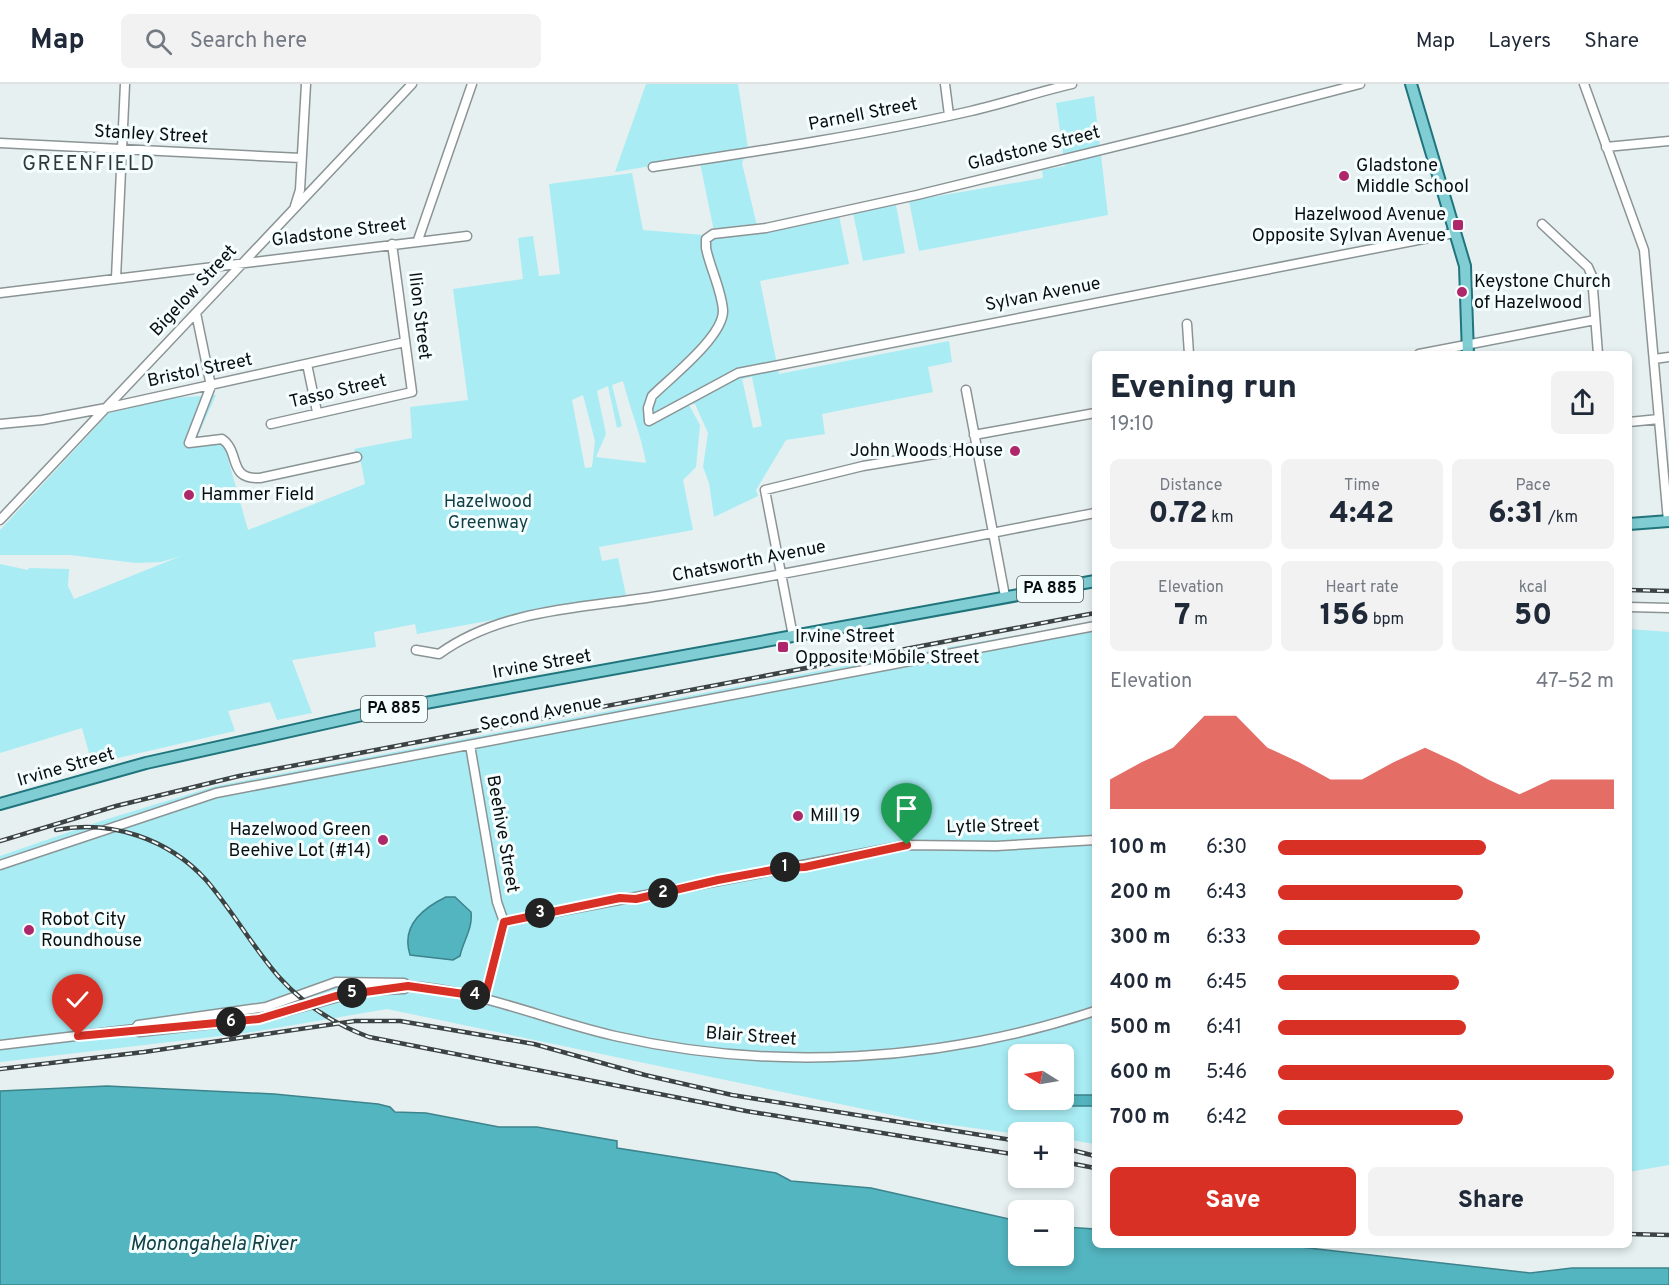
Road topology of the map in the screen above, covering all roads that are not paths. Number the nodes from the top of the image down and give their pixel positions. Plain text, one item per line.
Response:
1 (126, 84) edge
2 (306, 84) edge
3 (412, 84) edge
4 (472, 84) edge
5 (945, 84) edge
6 (1072, 84) edge
7 (1360, 84) edge
8 (1411, 84) edge
9 (1584, 84) edge
10 (949, 115) junction
11 (1669, 141) edge
12 (0, 144) edge
13 (1606, 147) junction
14 (122, 150) junction
15 (301, 158) junction
16 (653, 167) dead end
17 (294, 209) junction
18 (1542, 224) dead end
19 (1454, 233) junction
20 (467, 236) dead end
21 (418, 240) junction
22 (392, 244) junction
23 (245, 261) junction
24 (116, 278) junction
25 (0, 293) edge
26 (196, 313) junction
27 (1595, 320) junction
28 (1187, 324) dead end
29 (405, 342) junction
30 (1467, 350) edge
31 (1189, 351) edge
32 (1598, 351) edge
33 (1669, 357) edge
34 (1654, 358) junction
35 (307, 364) junction
36 (211, 387) junction
37 (966, 390) dead end
38 (412, 392) joint
39 (105, 408) junction
40 (317, 412) junction
41 (1092, 414) edge
42 (1659, 419) junction
43 (649, 421) joint
44 (1632, 422) edge
45 (0, 424) edge
46 (271, 424) dead end
47 (974, 435) junction
48 (977, 447) junction
49 (357, 457) dead end
50 (1092, 514) edge
51 (0, 520) edge
52 (1669, 521) edge
53 (1632, 524) edge
54 (993, 532) junction
55 (780, 573) junction
56 (1092, 582) edge
57 (1005, 596) junction
58 (1632, 607) edge
59 (1669, 608) edge
60 (1092, 627) edge
61 (793, 636) junction
62 (416, 650) dead end
63 (470, 745) junction
64 (0, 804) edge
65 (1092, 840) edge
66 (0, 865) edge
67 (504, 922) junction
68 (408, 986) junction
69 (485, 997) junction
70 (1092, 1012) edge
71 (135, 1029) junction
72 (0, 1045) edge

1 - 14 street
2 - 15 street
3 - 17 street, Bigelow Street
4 - 21 street
5 - 10 street
6 - 10 street, Parnell Street
7 - 43 street, Gladstone Street
8 - 19 main road
9 - 13 street
10 - 16 street, Parnell Street
11 - 13 street
12 - 14 street, Stanley Street
13 - 34 street
14 - 15 street, Stanley Street
14 - 24 street
15 - 17 street
17 - 23 street, Bigelow Street
18 - 27 street
19 - 30 main road
19 - 43 street, Sylvan Avenue
20 - 21 street, Gladstone Street
21 - 22 street, Gladstone Street
22 - 23 street, Gladstone Street
22 - 29 street, Ilion Street
23 - 24 street, Gladstone Street
23 - 26 street, Bigelow Street
24 - 25 street, Gladstone Street
26 - 36 street
26 - 39 street, Bigelow Street
27 - 30 street
27 - 32 street
28 - 31 street
29 - 35 street, Bristol Street
29 - 38 street, Ilion Street
33 - 34 street
34 - 42 street
35 - 36 street, Bristol Street
35 - 40 street
36 - 39 street, Bristol Street
36 - 49 street
37 - 47 street
38 - 40 street, Tasso Street
39 - 45 street, Bristol Street
39 - 51 street, Bigelow Street
40 - 46 street, Tasso Street
41 - 47 street
42 - 44 street
42 - 52 street
47 - 48 street
48 - 54 street
48 - 55 street
50 - 54 street, Chatsworth Avenue
52 - 53 main road
54 - 55 street, Chatsworth Avenue
54 - 57 street
55 - 61 street
55 - 62 street, Chatsworth Avenue
56 - 57 main road, Irvine Street / PA 885
57 - 61 main road, Irvine Street / PA 885
58 - 59 street
60 - 63 street, Second Avenue
61 - 64 main road, Irvine Street / PA 885
63 - 66 street, Second Avenue
63 - 67 street, Beehive Street
65 - 67 street, Lytle Street
67 - 69 street
68 - 69 street, Blair Street
68 - 71 street, Blair Street
68 - 71 street, Blair Street
69 - 70 street, Blair Street
71 - 72 street, Blair Street

